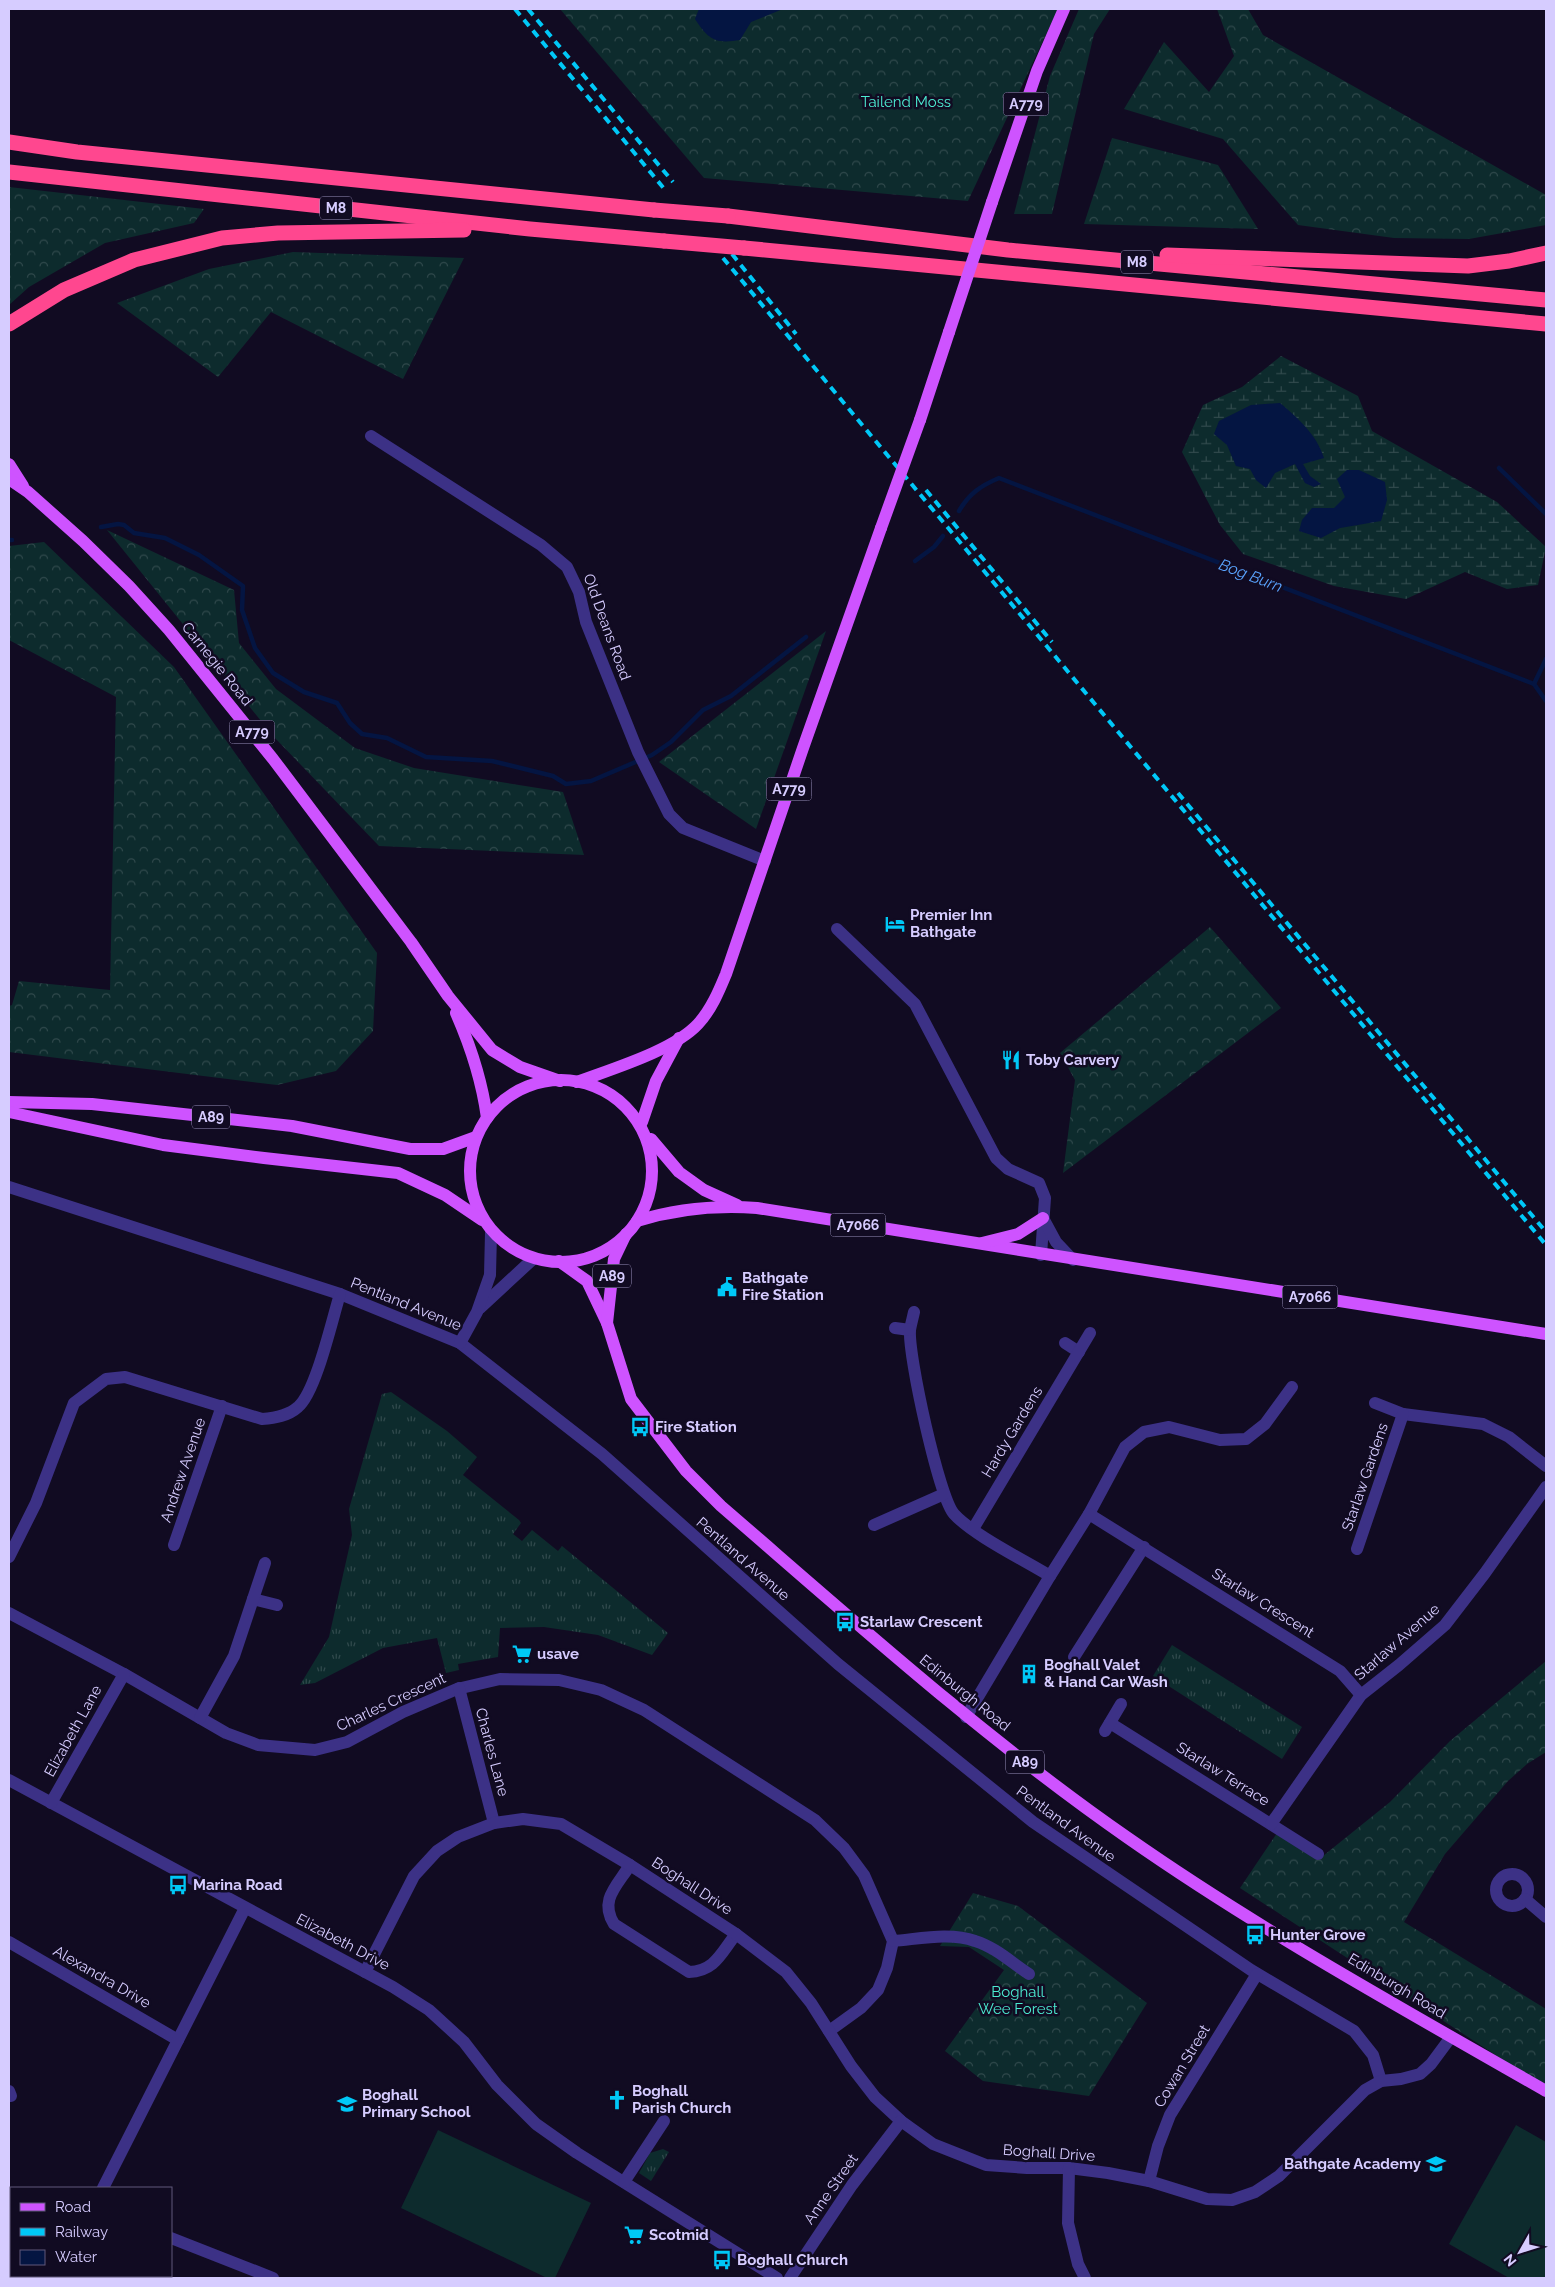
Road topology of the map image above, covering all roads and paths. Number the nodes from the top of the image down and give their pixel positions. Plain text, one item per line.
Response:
1 (1064, 9) edge
2 (9, 142) edge
3 (9, 172) edge
4 (530, 229) junction
5 (1008, 250) junction
6 (1546, 253) edge
7 (1546, 300) edge
8 (9, 324) edge
9 (1546, 324) edge
10 (372, 436) dead end
11 (9, 464) edge
12 (9, 480) edge
13 (28, 492) junction
14 (765, 861) junction
15 (837, 929) dead end
16 (448, 996) junction
17 (679, 1038) junction
18 (560, 1081) junction
19 (576, 1082) junction
20 (9, 1102) edge
21 (9, 1112) edge
22 (487, 1118) junction
23 (642, 1122) junction
24 (476, 1137) junction
25 (650, 1137) junction
26 (9, 1187) edge
27 (739, 1206) junction
28 (1043, 1218) junction
29 (482, 1220) junction
30 (637, 1221) junction
31 (627, 1232) junction
32 (491, 1233) junction
33 (977, 1244) junction
34 (1041, 1255) junction
35 (532, 1259) junction
36 (1073, 1260) junction
37 (558, 1261) junction
38 (340, 1294) junction
39 (477, 1312) junction
40 (914, 1312) dead end
41 (607, 1323) junction
42 (895, 1328) dead end
43 (910, 1330) junction
44 (1090, 1333) dead end
45 (1546, 1334) edge
46 (460, 1343) junction
47 (1065, 1344) dead end
48 (1079, 1352) junction
49 (1292, 1387) dead end
50 (1375, 1403) dead end
51 (222, 1406) junction
52 (1403, 1414) junction
53 (1546, 1466) edge
54 (1546, 1487) edge
55 (944, 1494) junction
56 (1089, 1514) junction
57 (874, 1525) dead end
58 (973, 1529) junction
59 (174, 1545) dead end
60 (1144, 1547) junction
61 (1357, 1550) dead end
62 (9, 1557) edge
63 (265, 1563) dead end
64 (1050, 1576) junction
65 (253, 1599) junction
66 (277, 1605) dead end
67 (9, 1613) edge
68 (1074, 1657) dead end
69 (124, 1674) junction
70 (459, 1688) junction
71 (1361, 1694) junction
72 (1121, 1704) dead end
73 (966, 1717) junction
74 (200, 1718) junction
75 (9, 1780) edge
76 (51, 1804) junction
77 (494, 1823) junction
78 (1271, 1824) junction
79 (1318, 1854) dead end
80 (630, 1865) junction
81 (1525, 1899) dead end
82 (245, 1908) junction
83 (1546, 1917) edge
84 (736, 1934) junction
85 (893, 1941) junction
86 (9, 1942) edge
87 (365, 1972) junction
88 (1029, 1974) dead end
89 (1258, 1974) junction
90 (829, 2031) junction
91 (1452, 2037) junction
92 (178, 2040) junction
93 (1381, 2081) junction
94 (1546, 2092) edge
95 (664, 2121) dead end
96 (901, 2121) junction
97 (1070, 2168) junction
98 (1149, 2181) junction
99 (624, 2182) junction
100 (104, 2187) edge
101 (172, 2238) edge
102 (273, 2278) edge
103 (777, 2278) edge
104 (790, 2278) edge
105 (1085, 2278) edge

1 - 14 main road, A779, bridge
2 - 5 highway, M8, bridge
3 - 4 highway, M8
4 - 8 highway, M8
4 - 9 highway, M8, bridge
5 - 6 highway, M8
5 - 7 highway, M8
10 - 14 street, Old Deans Road
11 - 13 main road, Carnegie Road / A779
12 - 13 main road, Carnegie Road / A779
13 - 16 main road, Carnegie Road / A779
14 - 17 main road, A779
15 - 28 street
16 - 18 main road, Carnegie Road / A779
16 - 22 main road, Carnegie Road / A779
17 - 19 main road, A779
17 - 23 main road, A779
18 - 19 main road, A89
18 - 22 main road, A89
19 - 23 main road, A89
20 - 24 main road, A89
21 - 29 main road, A89
22 - 24 main road, A89
23 - 25 main road, A89
24 - 29 main road, A89
25 - 27 main road, A7066
25 - 30 main road, A89
26 - 38 street, Pentland Avenue
27 - 30 main road, A7066
27 - 33 main road, A7066
28 - 33 main road
28 - 34 street
28 - 36 street
29 - 32 main road, A89
30 - 31 main road, A89
31 - 37 main road, A89
31 - 41 main road, Edinburgh Road / A89
32 - 35 main road, A89
32 - 39 street
33 - 34 main road, A7066
34 - 36 main road, A7066
35 - 37 main road, A89
35 - 39 street
36 - 45 main road, A7066
37 - 41 main road, Edinburgh Road / A89
38 - 46 street, Pentland Avenue
38 - 51 street, Andrew Avenue
39 - 46 street
40 - 43 street
41 - 73 main road, Edinburgh Road / A89
42 - 43 street
43 - 55 street
44 - 48 street, Hardy Gardens
46 - 89 street, Pentland Avenue
47 - 48 street
48 - 58 street, Hardy Gardens
49 - 56 street
50 - 52 street, Starlaw Gardens
51 - 59 street, Andrew Avenue
51 - 62 street, Andrew Avenue
52 - 53 street, Starlaw Gardens
52 - 61 street, Starlaw Gardens
54 - 71 street, Starlaw Avenue
55 - 57 street
55 - 58 street
56 - 60 street, Starlaw Crescent
56 - 64 street
58 - 64 street
60 - 68 street
60 - 71 street, Starlaw Crescent
63 - 65 street
64 - 73 street
65 - 66 street
65 - 74 street
67 - 69 street, Charles Crescent
69 - 74 street, Charles Crescent
69 - 76 street, Elizabeth Lane
70 - 74 street, Charles Crescent
70 - 77 street, Charles Lane
70 - 85 street, Charles Crescent
71 - 78 street, Starlaw Avenue
72 - 78 street, Starlaw Terrace
73 - 91 main road, Edinburgh Road / A89
75 - 76 street, Elizabeth Drive
76 - 82 street, Elizabeth Drive
77 - 80 street, Boghall Drive
77 - 87 street, Boghall Drive
78 - 79 street, Starlaw Terrace
80 - 84 street, Boghall Drive
80 - 84 street, Boghall Drive
81 - 83 street
82 - 87 street, Elizabeth Drive
82 - 92 street
84 - 90 street, Boghall Drive
85 - 88 street
85 - 90 street
86 - 92 street, Alexandra Drive
87 - 99 street, Elizabeth Drive
89 - 93 street, Pentland Avenue
89 - 98 street, Cowan Street
90 - 96 street, Boghall Drive
91 - 93 street, Boghall Drive
91 - 94 main road, Edinburgh Road / A89
92 - 100 street
93 - 98 street, Boghall Drive
95 - 99 street
96 - 97 street, Boghall Drive
96 - 104 street, Anne Street
97 - 98 street, Boghall Drive
97 - 105 street
99 - 103 street, Elizabeth Drive
101 - 102 street

